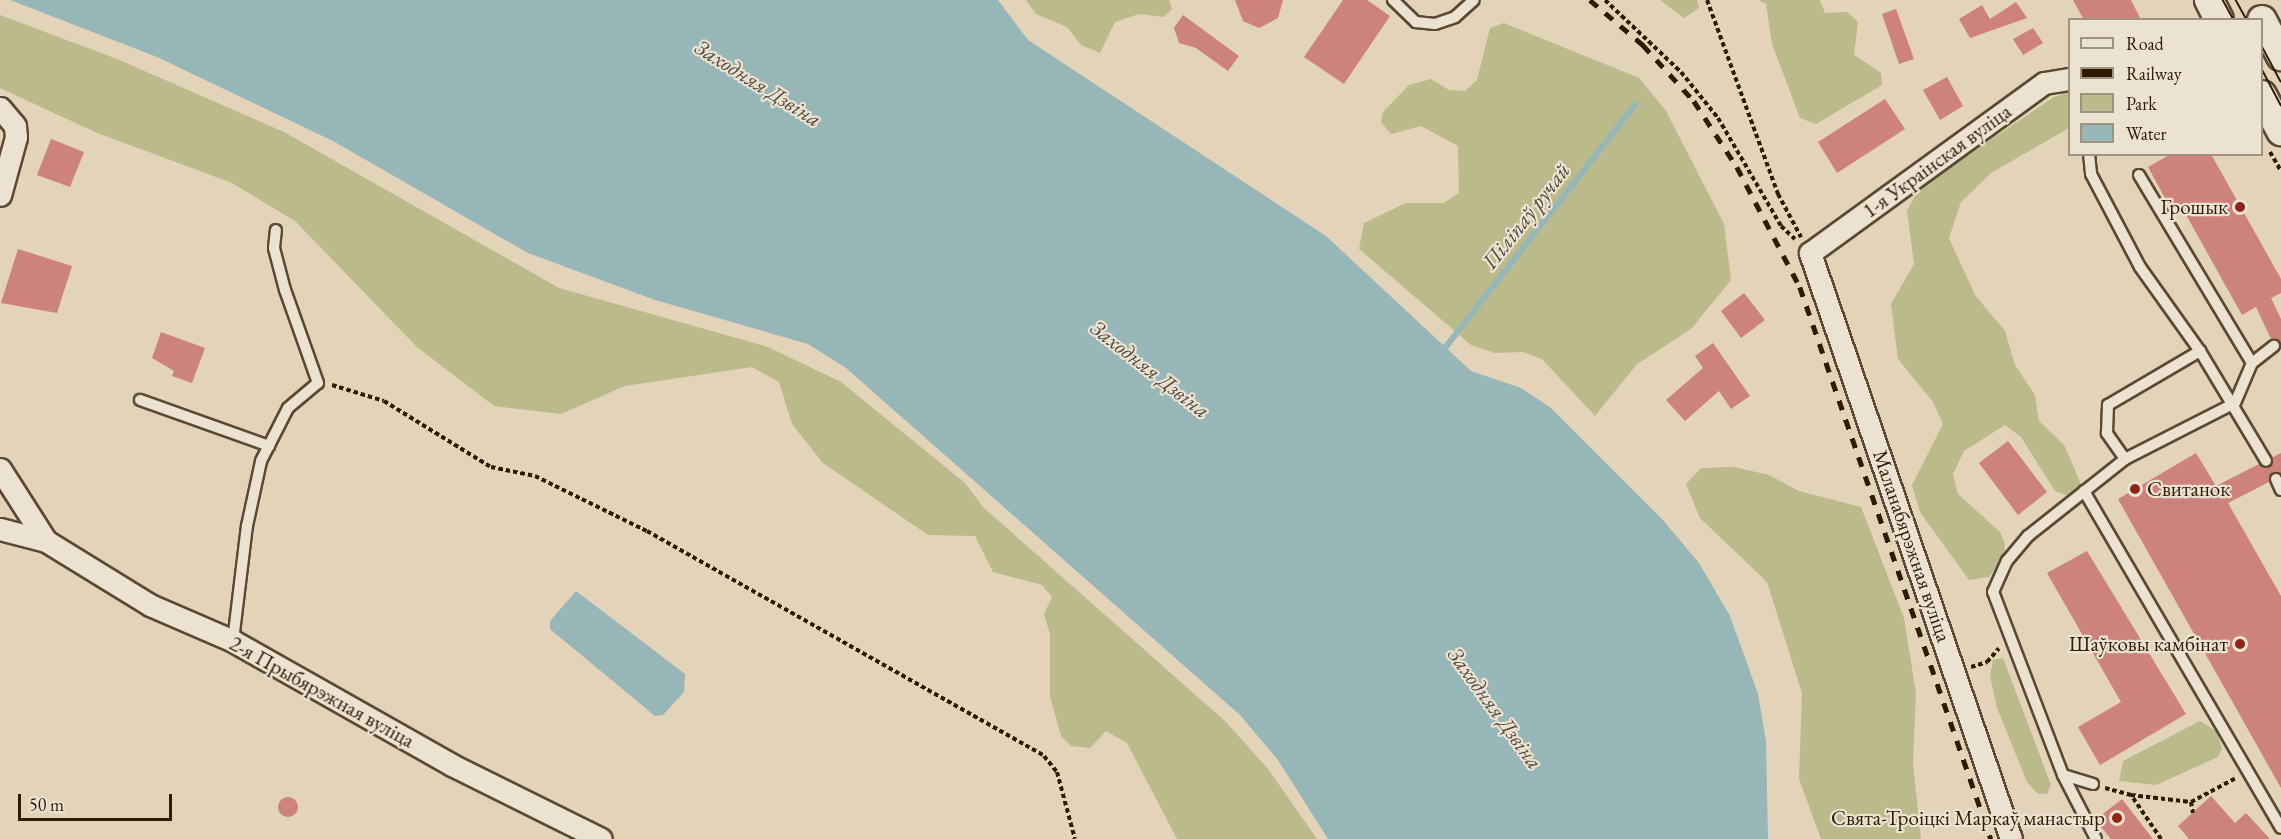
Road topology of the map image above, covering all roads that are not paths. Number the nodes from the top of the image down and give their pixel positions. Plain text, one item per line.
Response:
1 (1393, 0) edge
2 (1474, 0) edge
3 (2209, 0) edge
4 (2251, 0) edge
5 (2218, 18) edge
6 (2260, 18) edge
7 (2263, 24) edge
8 (2281, 56) edge
9 (2068, 79) edge
10 (2263, 97) edge
11 (0, 108) edge
12 (2281, 130) edge
13 (2089, 156) edge
14 (2139, 175) dead end
15 (0, 195) edge
16 (276, 231) dead end
17 (1810, 253) joint
18 (2274, 346) dead end
19 (2200, 351) junction
20 (2252, 363) junction
21 (140, 400) dead end
22 (2235, 403) junction
23 (269, 446) junction
24 (2125, 459) junction
25 (2266, 460) dead end
26 (0, 469) edge
27 (2084, 491) junction
28 (0, 529) edge
29 (46, 541) junction
30 (233, 640) junction
31 (2063, 775) junction
32 (2093, 784) road end
33 (2281, 828) edge
34 (601, 839) edge
35 (2012, 839) edge
36 (2096, 839) edge

1 - 2 lane
3 - 5 main road
4 - 6 main road
7 - 8 main road
9 - 17 street, 1-я Украінская вуліца
10 - 12 main road
11 - 15 street
13 - 19 lane
14 - 20 lane
16 - 23 lane
17 - 35 street, Маланабярэжная вуліца
18 - 20 lane
19 - 22 lane
19 - 24 lane
20 - 22 lane
21 - 23 lane
22 - 24 lane
22 - 25 lane
23 - 30 lane
24 - 27 lane
26 - 29 street
27 - 31 lane
27 - 33 lane
28 - 29 street
29 - 30 street, 2-я Прыбярэжная вуліца
30 - 34 street, 2-я Прыбярэжная вуліца
31 - 32 lane
31 - 36 lane

